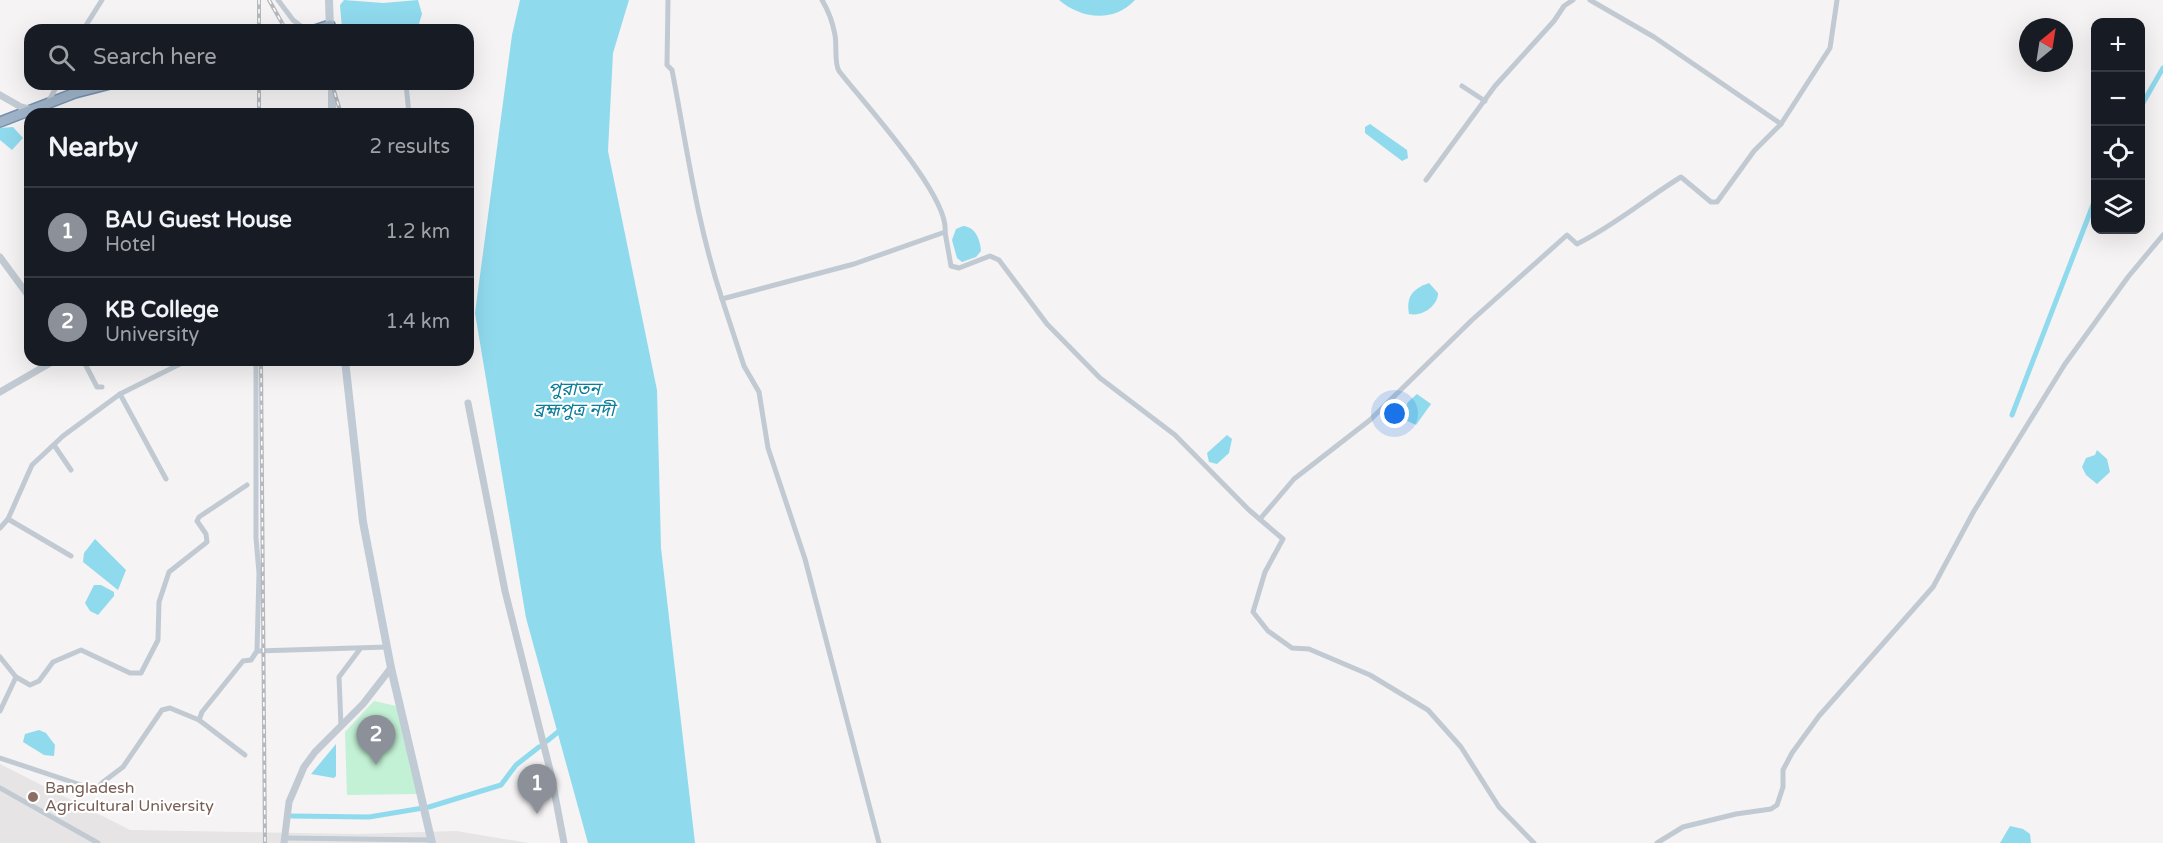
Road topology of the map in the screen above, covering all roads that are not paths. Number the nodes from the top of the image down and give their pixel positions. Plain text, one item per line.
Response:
1 (102, 0) edge
2 (278, 0) edge
3 (329, 0) edge
4 (668, 0) edge
5 (822, 0) edge
6 (1573, 0) edge
7 (1590, 0) edge
8 (1837, 0) edge
9 (87, 24) edge
10 (298, 24) edge
11 (330, 24) edge
12 (1462, 86) dead end
13 (55, 90) edge
14 (91, 90) edge
15 (332, 90) edge
16 (407, 90) edge
17 (0, 95) edge
18 (1485, 102) junction
19 (47, 104) junction
20 (35, 108) joint
21 (333, 108) edge
22 (408, 108) edge
23 (24, 112) edge
24 (0, 122) edge
25 (1782, 124) junction
26 (1426, 180) dead end
27 (945, 232) junction
28 (2163, 235) edge
29 (0, 256) edge
30 (24, 290) edge
31 (722, 299) junction
32 (45, 366) edge
33 (86, 366) edge
34 (176, 366) edge
35 (256, 366) edge
36 (346, 366) edge
37 (102, 387) dead end
38 (0, 392) edge
39 (120, 394) junction
40 (468, 403) dead end
41 (54, 445) junction
42 (71, 470) dead end
43 (166, 479) dead end
44 (247, 485) dead end
45 (8, 519) junction
46 (1260, 519) junction
47 (0, 528) edge
48 (70, 556) dead end
49 (387, 647) junction
50 (360, 649) junction
51 (257, 651) junction
52 (0, 657) edge
53 (391, 668) junction
54 (16, 677) junction
55 (0, 711) edge
56 (200, 720) junction
57 (341, 727) junction
58 (245, 755) dead end
59 (0, 758) edge
60 (0, 789) edge
61 (284, 840) edge
62 (344, 841) edge
63 (432, 841) edge
64 (98, 843) edge
65 (564, 843) edge
66 (879, 843) edge
67 (1534, 843) edge
68 (1656, 843) edge

1 - 9 street
2 - 10 street
3 - 11 main road
4 - 31 street
5 - 27 street
6 - 18 street
7 - 25 street
8 - 25 street
12 - 18 street
13 - 19 street
14 - 19 highway
15 - 21 main road
16 - 22 street
17 - 20 street
18 - 26 street
19 - 20 highway
23 - 24 highway
25 - 46 street
27 - 31 street
27 - 46 street
28 - 68 street
29 - 30 street
31 - 66 street
32 - 38 street
33 - 37 street
34 - 39 street
35 - 51 street
36 - 49 main road
39 - 41 street
39 - 43 street
40 - 65 street
41 - 42 street
41 - 45 street
44 - 54 street
45 - 47 street
45 - 48 street
46 - 67 street
49 - 50 street
49 - 53 main road
50 - 51 street
50 - 57 street
51 - 56 street
52 - 54 street
53 - 57 street
53 - 63 main road
54 - 55 street
56 - 58 street
56 - 59 street
57 - 61 street
60 - 64 street
61 - 62 street
62 - 63 street

